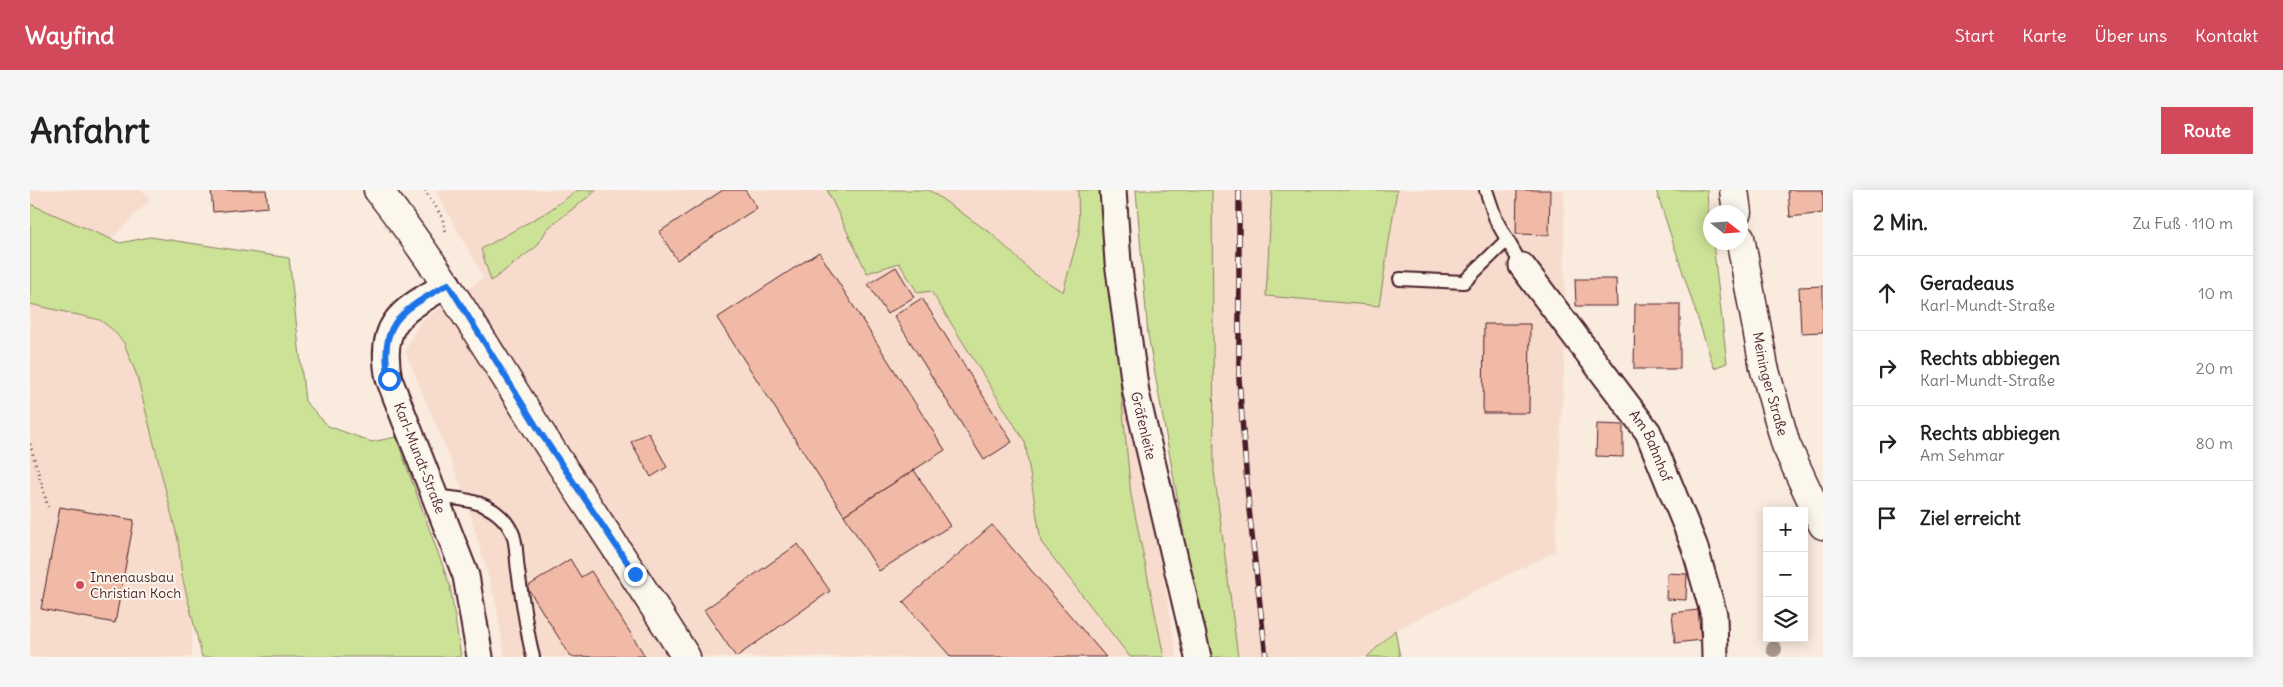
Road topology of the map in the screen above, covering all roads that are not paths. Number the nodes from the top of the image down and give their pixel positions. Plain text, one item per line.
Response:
1 (378, 190) edge
2 (1113, 190) edge
3 (1486, 190) edge
4 (1734, 190) edge
5 (1736, 205) edge
6 (1507, 240) junction
7 (1742, 250) edge
8 (1522, 266) joint
9 (1400, 279) dead end
10 (448, 284) junction
11 (436, 497) junction
12 (1823, 525) edge
13 (480, 657) edge
14 (533, 657) edge
15 (686, 657) edge
16 (1198, 657) edge
17 (1715, 657) edge

1 - 10 main road
2 - 16 street, Gräfenleite
3 - 6 lane
4 - 5 main road
6 - 8 lane
6 - 9 lane
7 - 12 main road, Meininger Straße
8 - 17 street, Am Bahnhof
10 - 11 street, Karl-Mundt-Straße
10 - 15 main road
11 - 13 street, Karl-Mundt-Straße
11 - 14 lane

